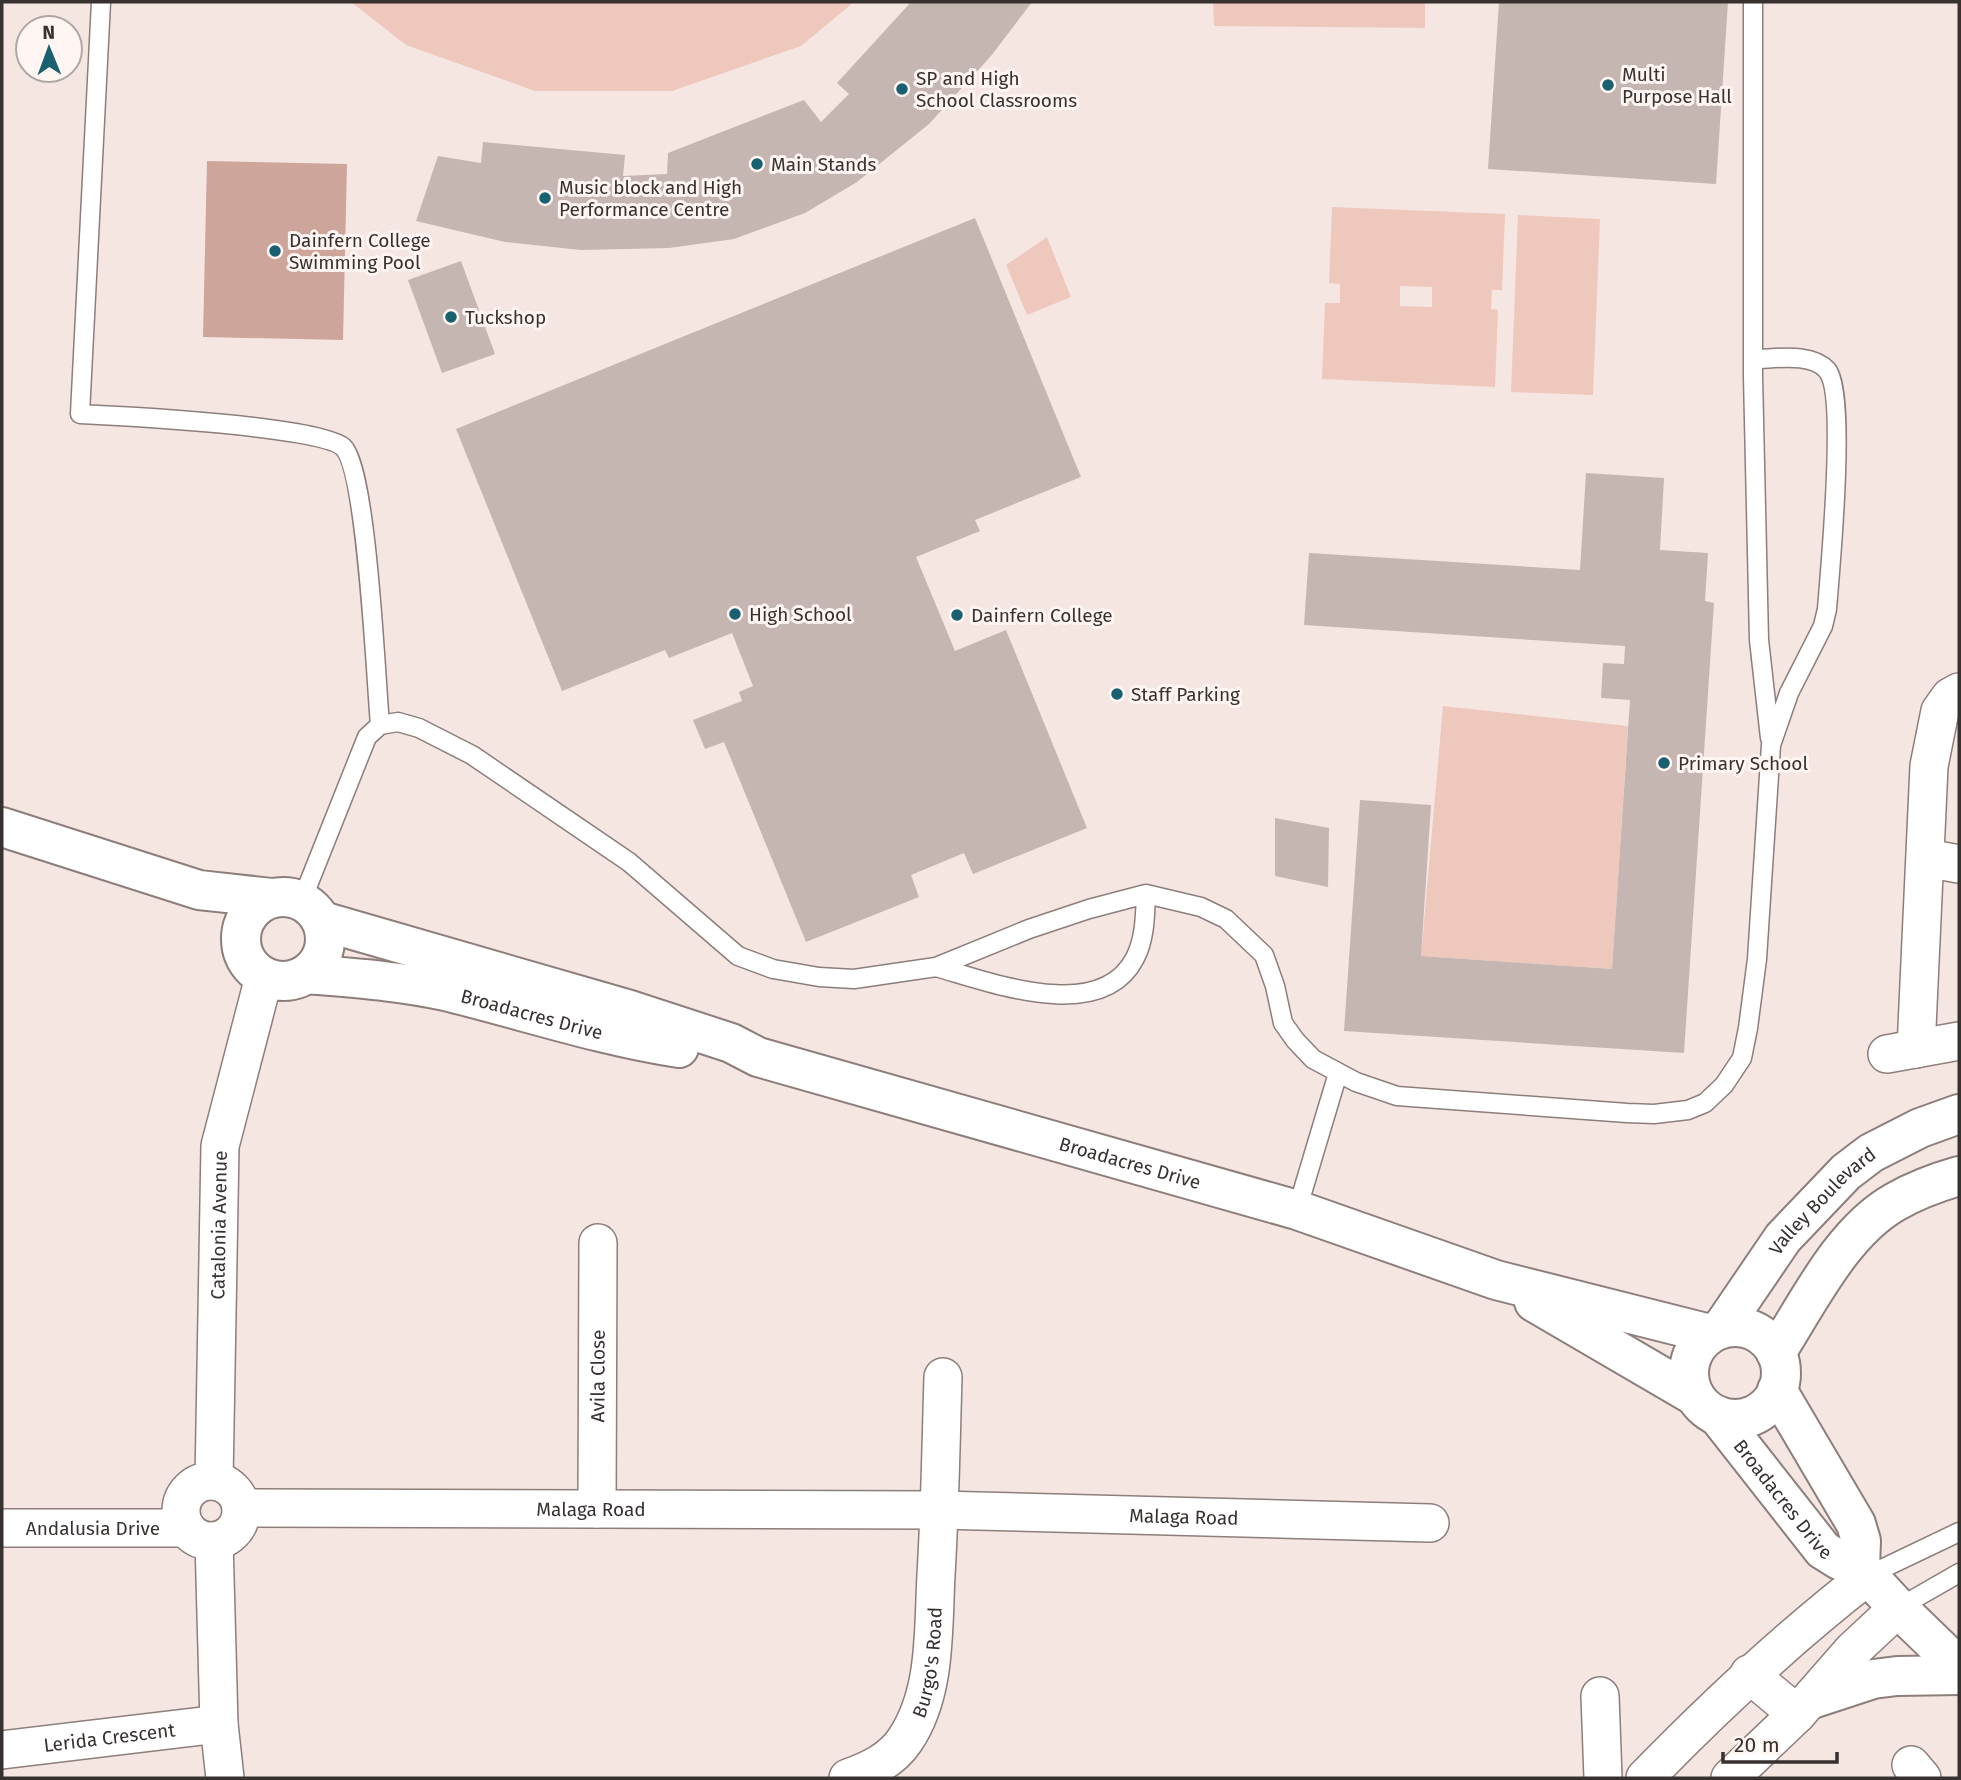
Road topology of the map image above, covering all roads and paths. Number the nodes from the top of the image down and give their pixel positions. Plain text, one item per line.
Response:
1 (101, 2) edge
2 (1753, 2) edge
3 (1754, 359) junction
4 (1959, 692) edge
5 (380, 725) junction
6 (1771, 745) junction
7 (2, 827) edge
8 (1943, 861) edge
9 (199, 890) junction
10 (1146, 894) junction
11 (298, 906) junction
12 (240, 942) junction
13 (936, 967) junction
14 (307, 974) junction
15 (264, 977) junction
16 (1959, 1041) edge
17 (758, 1057) junction
18 (1338, 1073) junction
19 (1959, 1114) edge
20 (1959, 1175) edge
21 (1297, 1210) junction
22 (1807, 1213) junction
23 (598, 1242) dead end
24 (1849, 1244) junction
25 (1496, 1280) junction
26 (1715, 1331) junction
27 (1776, 1353) junction
28 (943, 1377) dead end
29 (1777, 1390) junction
30 (1706, 1405) junction
31 (214, 1481) junction
32 (241, 1508) junction
33 (597, 1509) junction
34 (939, 1510) junction
35 (1430, 1523) dead end
36 (2, 1528) edge
37 (1959, 1532) edge
38 (200, 1535) junction
39 (1865, 1571) junction
40 (1959, 1573) edge
41 (1898, 1608) junction
42 (1959, 1667) edge
43 (1749, 1674) junction
44 (1959, 1675) edge
45 (1600, 1696) dead end
46 (1805, 1706) junction
47 (219, 1724) junction
48 (2, 1750) edge
49 (225, 1778) edge
50 (848, 1778) edge
51 (1603, 1778) edge
52 (1645, 1778) edge
53 (1730, 1778) edge

1 - 5 lane
2 - 3 lane
3 - 6 lane
3 - 6 lane
4 - 8 street
5 - 11 lane
5 - 13 lane
6 - 18 lane
7 - 9 street, Broadacres Drive
8 - 16 street
9 - 11 street, Broadacres Drive
9 - 12 street
10 - 13 lane
10 - 13 lane
10 - 18 lane
11 - 12 street
11 - 14 street
11 - 17 street, Broadacres Drive
12 - 15 street
14 - 15 street, Broadacres Drive
14 - 17 street, Broadacres Drive
15 - 31 street, Catalonia Avenue
17 - 21 street, Broadacres Drive
18 - 21 lane
19 - 22 street, Valley Boulevard
20 - 24 street
21 - 25 street, Broadacres Drive
22 - 24 street
22 - 26 street, Valley Boulevard
23 - 33 street, Avila Close
24 - 27 street
25 - 26 street, Broadacres Drive
25 - 30 street, Broadacres Drive
26 - 27 street, Broadacres Drive
26 - 30 street
27 - 29 street
28 - 34 street
29 - 30 street, Broadacres Drive
29 - 39 street, Broadacres Drive
30 - 39 street, Broadacres Drive
31 - 32 street
31 - 38 street
32 - 33 street, Malaga Road
32 - 38 street
33 - 34 street, Malaga Road
34 - 35 street, Malaga Road
34 - 50 street, Burgo's Road
36 - 38 street, Andalusia Drive
37 - 39 lane
38 - 47 street
39 - 41 street, Broadacres Drive
39 - 43 street
40 - 41 lane
41 - 42 street, Broadacres Drive
41 - 46 street
43 - 46 street
43 - 52 street
44 - 46 street
45 - 51 street
46 - 53 street
47 - 48 street, Lerida Crescent
47 - 49 street

